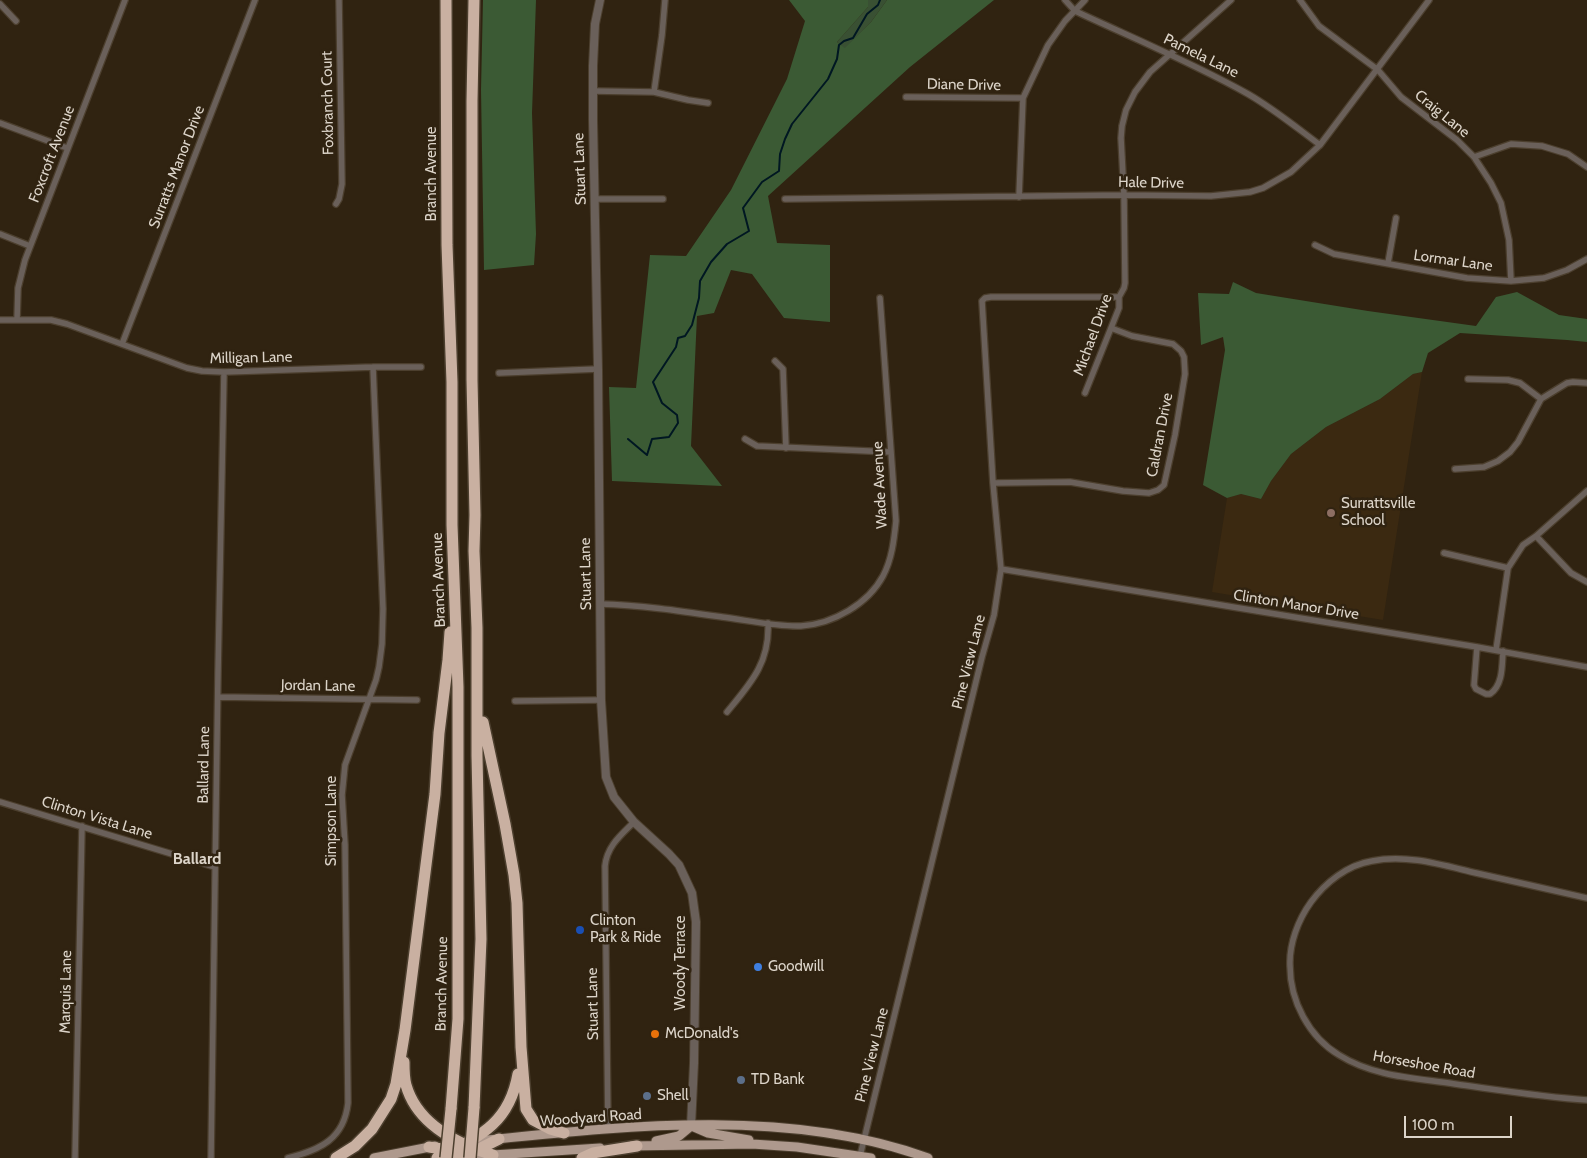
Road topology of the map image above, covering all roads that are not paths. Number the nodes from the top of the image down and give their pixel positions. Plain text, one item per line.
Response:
1 (125, 0) edge
2 (255, 0) edge
3 (339, 0) edge
4 (446, 0) edge
5 (474, 0) edge
6 (600, 0) edge
7 (665, 0) edge
8 (1065, 0) edge
9 (1085, 0) edge
10 (1231, 0) edge
11 (1300, 0) edge
12 (1429, 0) edge
13 (0, 4) edge
14 (1075, 11) junction
15 (16, 21) dead end
16 (1170, 55) junction
17 (1378, 70) junction
18 (593, 91) junction
19 (654, 92) junction
20 (906, 97) dead end
21 (1023, 98) junction
22 (708, 103) dead end
23 (0, 123) edge
24 (1320, 145) junction
25 (67, 148) junction
26 (1474, 157) junction
27 (1587, 167) edge
28 (1124, 195) junction
29 (1018, 196) junction
30 (595, 199) junction
31 (663, 199) dead end
32 (785, 200) dead end
33 (336, 204) dead end
34 (1396, 218) dead end
35 (0, 234) edge
36 (1315, 245) dead end
37 (30, 246) junction
38 (1587, 259) edge
39 (1388, 263) junction
40 (1511, 281) junction
41 (1119, 297) junction
42 (880, 298) dead end
43 (0, 320) edge
44 (17, 320) junction
45 (1111, 328) junction
46 (122, 344) junction
47 (775, 360) dead end
48 (373, 367) junction
49 (421, 367) dead end
50 (598, 369) junction
51 (224, 372) junction
52 (499, 373) dead end
53 (1468, 379) dead end
54 (1587, 383) edge
55 (1085, 393) dead end
56 (1541, 399) junction
57 (746, 439) dead end
58 (786, 448) junction
59 (891, 452) junction
60 (1455, 468) dead end
61 (994, 483) junction
62 (1587, 491) edge
63 (1536, 536) junction
64 (1444, 553) dead end
65 (453, 556) junction
66 (1508, 568) junction
67 (1001, 569) junction
68 (1587, 582) edge
69 (600, 604) junction
70 (768, 623) junction
71 (1477, 647) junction
72 (1496, 650) junction
73 (1503, 651) junction
74 (477, 658) junction
75 (1587, 666) edge
76 (218, 697) junction
77 (369, 699) junction
78 (417, 700) dead end
79 (601, 700) junction
80 (515, 701) dead end
81 (726, 712) dead end
82 (0, 802) edge
83 (634, 822) junction
84 (82, 826) junction
85 (215, 867) junction
86 (1587, 898) edge
87 (402, 1045) junction
88 (521, 1047) junction
89 (1587, 1100) edge
90 (691, 1126) junction
91 (608, 1128) junction
92 (564, 1133) junction
93 (499, 1139) joint
94 (864, 1140) junction
95 (636, 1146) junction
96 (780, 1146) junction
97 (429, 1147) junction
98 (466, 1152) edge
99 (448, 1155) edge
100 (493, 1155) joint
101 (860, 1156) junction
102 (75, 1158) edge
103 (211, 1158) edge
104 (288, 1158) edge
105 (336, 1158) edge
106 (374, 1158) edge
107 (437, 1158) edge
108 (582, 1158) edge
109 (871, 1158) edge
110 (928, 1158) edge

1 - 25 street, Foxcroft Avenue
2 - 46 street, Surratts Manor Drive
3 - 33 street, Foxbranch Court
4 - 65 highway, Branch Avenue
5 - 74 highway
6 - 18 street, Stuart Lane
7 - 19 street
8 - 14 street, Pamela Lane
9 - 14 street
10 - 16 street, Michael Drive
11 - 17 street, Craig Lane
12 - 17 street, Hale Drive
13 - 15 street
14 - 16 street, Pamela Lane
14 - 21 street
16 - 24 street, Pamela Lane
16 - 28 street, Michael Drive
17 - 24 street, Hale Drive
17 - 26 street, Craig Lane
18 - 19 street
18 - 30 street, Stuart Lane
19 - 22 street
20 - 21 street, Diane Drive
21 - 29 street
23 - 25 street
24 - 28 street, Hale Drive
25 - 37 street, Foxcroft Avenue
26 - 27 street
26 - 40 street, Craig Lane
28 - 29 street, Hale Drive
28 - 41 street, Michael Drive
29 - 32 street, Hale Drive
30 - 31 street
30 - 50 street, Stuart Lane
34 - 39 street
35 - 37 street
36 - 39 street, Lormar Lane
37 - 44 street, Foxcroft Avenue
38 - 40 street, Lormar Lane
39 - 40 street, Lormar Lane
41 - 45 street, Michael Drive
41 - 61 street, Pine View Lane
42 - 59 street, Wade Avenue
43 - 44 street, Milligan Lane
44 - 46 street, Milligan Lane
45 - 55 street, Michael Drive
45 - 61 street, Caldran Drive
46 - 51 street, Milligan Lane
47 - 58 street
48 - 49 street, Milligan Lane
48 - 51 street, Milligan Lane
48 - 77 street, Simpson Lane
50 - 52 street
50 - 69 street, Stuart Lane
51 - 76 street, Ballard Lane
53 - 56 street
54 - 56 street
56 - 60 street
57 - 58 street
58 - 59 street
59 - 70 street, Wade Avenue
61 - 67 street, Pine View Lane
62 - 63 street
63 - 66 street
63 - 68 street
64 - 66 street
65 - 87 highway
65 - 99 highway, Branch Avenue, bridge
66 - 72 street
67 - 71 street, Clinton Manor Drive
67 - 94 street, Pine View Lane
69 - 70 street, Wade Avenue
69 - 79 street, Stuart Lane
70 - 81 street
71 - 72 street, Clinton Manor Drive
71 - 73 street
72 - 73 street, Clinton Manor Drive
73 - 75 street, Clinton Manor Drive
74 - 88 highway
74 - 98 highway, bridge
76 - 77 street, Jordan Lane
76 - 85 street, Ballard Lane
77 - 78 street, Jordan Lane
77 - 104 street, Simpson Lane
79 - 80 street
79 - 83 street, Stuart Lane
82 - 84 street, Clinton Vista Lane
83 - 90 street, Woody Terrace
83 - 91 street, Stuart Lane
84 - 85 street, Clinton Vista Lane
84 - 102 street, Marquis Lane
85 - 103 street, Ballard Lane
86 - 89 street, Horseshoe Road
87 - 98 highway
87 - 105 highway
88 - 92 highway
88 - 98 highway
90 - 91 main road, Woodyard Road
90 - 94 main road, Woodyard Road
90 - 95 main road
90 - 96 main road
91 - 92 main road, Woodyard Road
92 - 93 main road, Woodyard Road
93 - 98 highway
94 - 101 street, Pine View Lane
94 - 110 main road, Woodyard Road
95 - 96 main road, Woodyard Road
95 - 100 main road, Woodyard Road
95 - 108 highway
96 - 101 main road, Woodyard Road
97 - 98 main road
97 - 99 highway
97 - 106 main road
98 - 99 highway
98 - 100 highway
99 - 107 highway
101 - 109 main road, Woodyard Road

